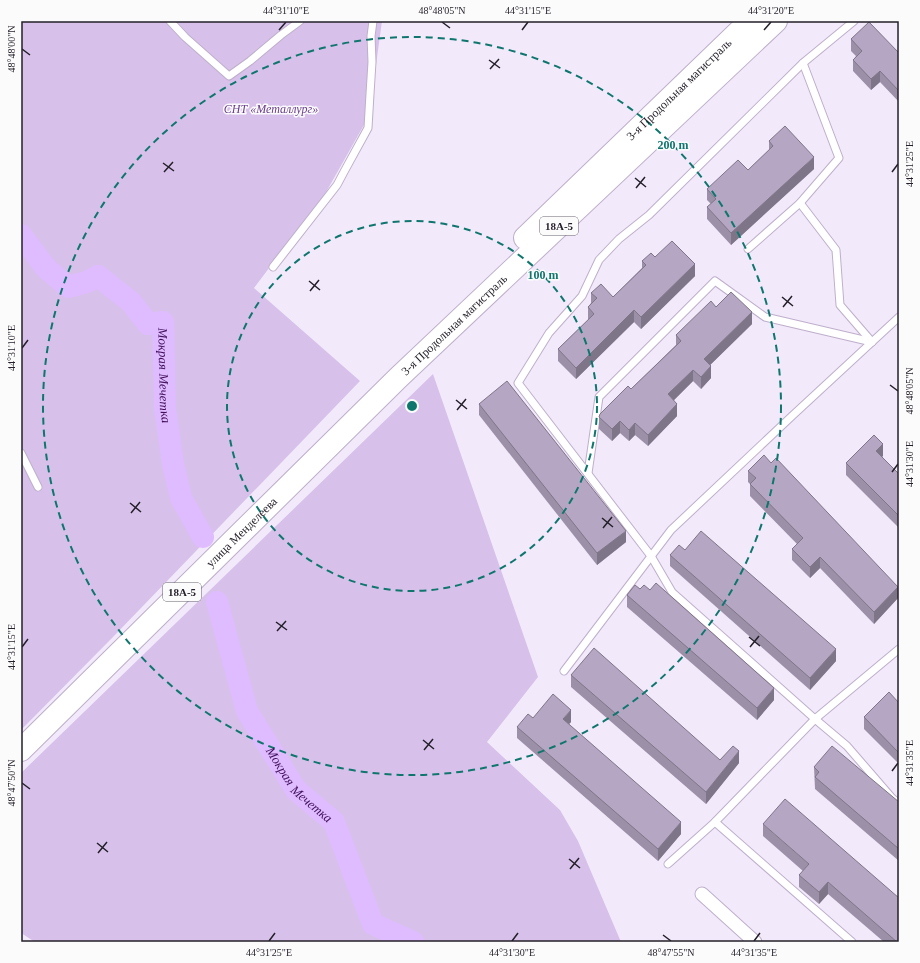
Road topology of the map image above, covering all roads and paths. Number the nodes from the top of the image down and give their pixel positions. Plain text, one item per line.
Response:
1 (170, 21) edge
2 (300, 21) edge
3 (372, 21) edge
4 (750, 21) edge
5 (776, 21) edge
6 (854, 21) edge
7 (803, 63) junction
8 (800, 203) junction
9 (748, 249) dead end
10 (273, 267) dead end
11 (899, 316) edge
12 (872, 342) junction
13 (338, 429) junction
14 (21, 453) edge
15 (588, 474) junction
16 (38, 488) dead end
17 (651, 556) junction
18 (899, 649) edge
19 (564, 672) dead end
20 (815, 719) junction
21 (21, 735) edge
22 (21, 750) edge
23 (899, 804) edge
24 (716, 822) junction
25 (668, 864) dead end
26 (702, 894) dead end
27 (755, 942) edge
28 (852, 942) edge

1 - 2 lane
3 - 10 lane
4 - 13 highway, 3-я Продольная магистраль / 18А-5
5 - 13 highway, 3-я Продольная магистраль / 18А-5
6 - 7 lane
7 - 8 lane
7 - 15 lane
8 - 9 lane
8 - 12 lane
11 - 12 lane
12 - 15 lane
12 - 17 lane
13 - 21 highway, улица Менделеева / 18А-5
13 - 22 highway, улица Менделеева / 18А-5
14 - 16 lane
15 - 17 lane
17 - 19 lane
17 - 20 lane
18 - 20 lane
20 - 23 lane
20 - 24 lane
24 - 25 lane
24 - 28 lane
26 - 27 street

